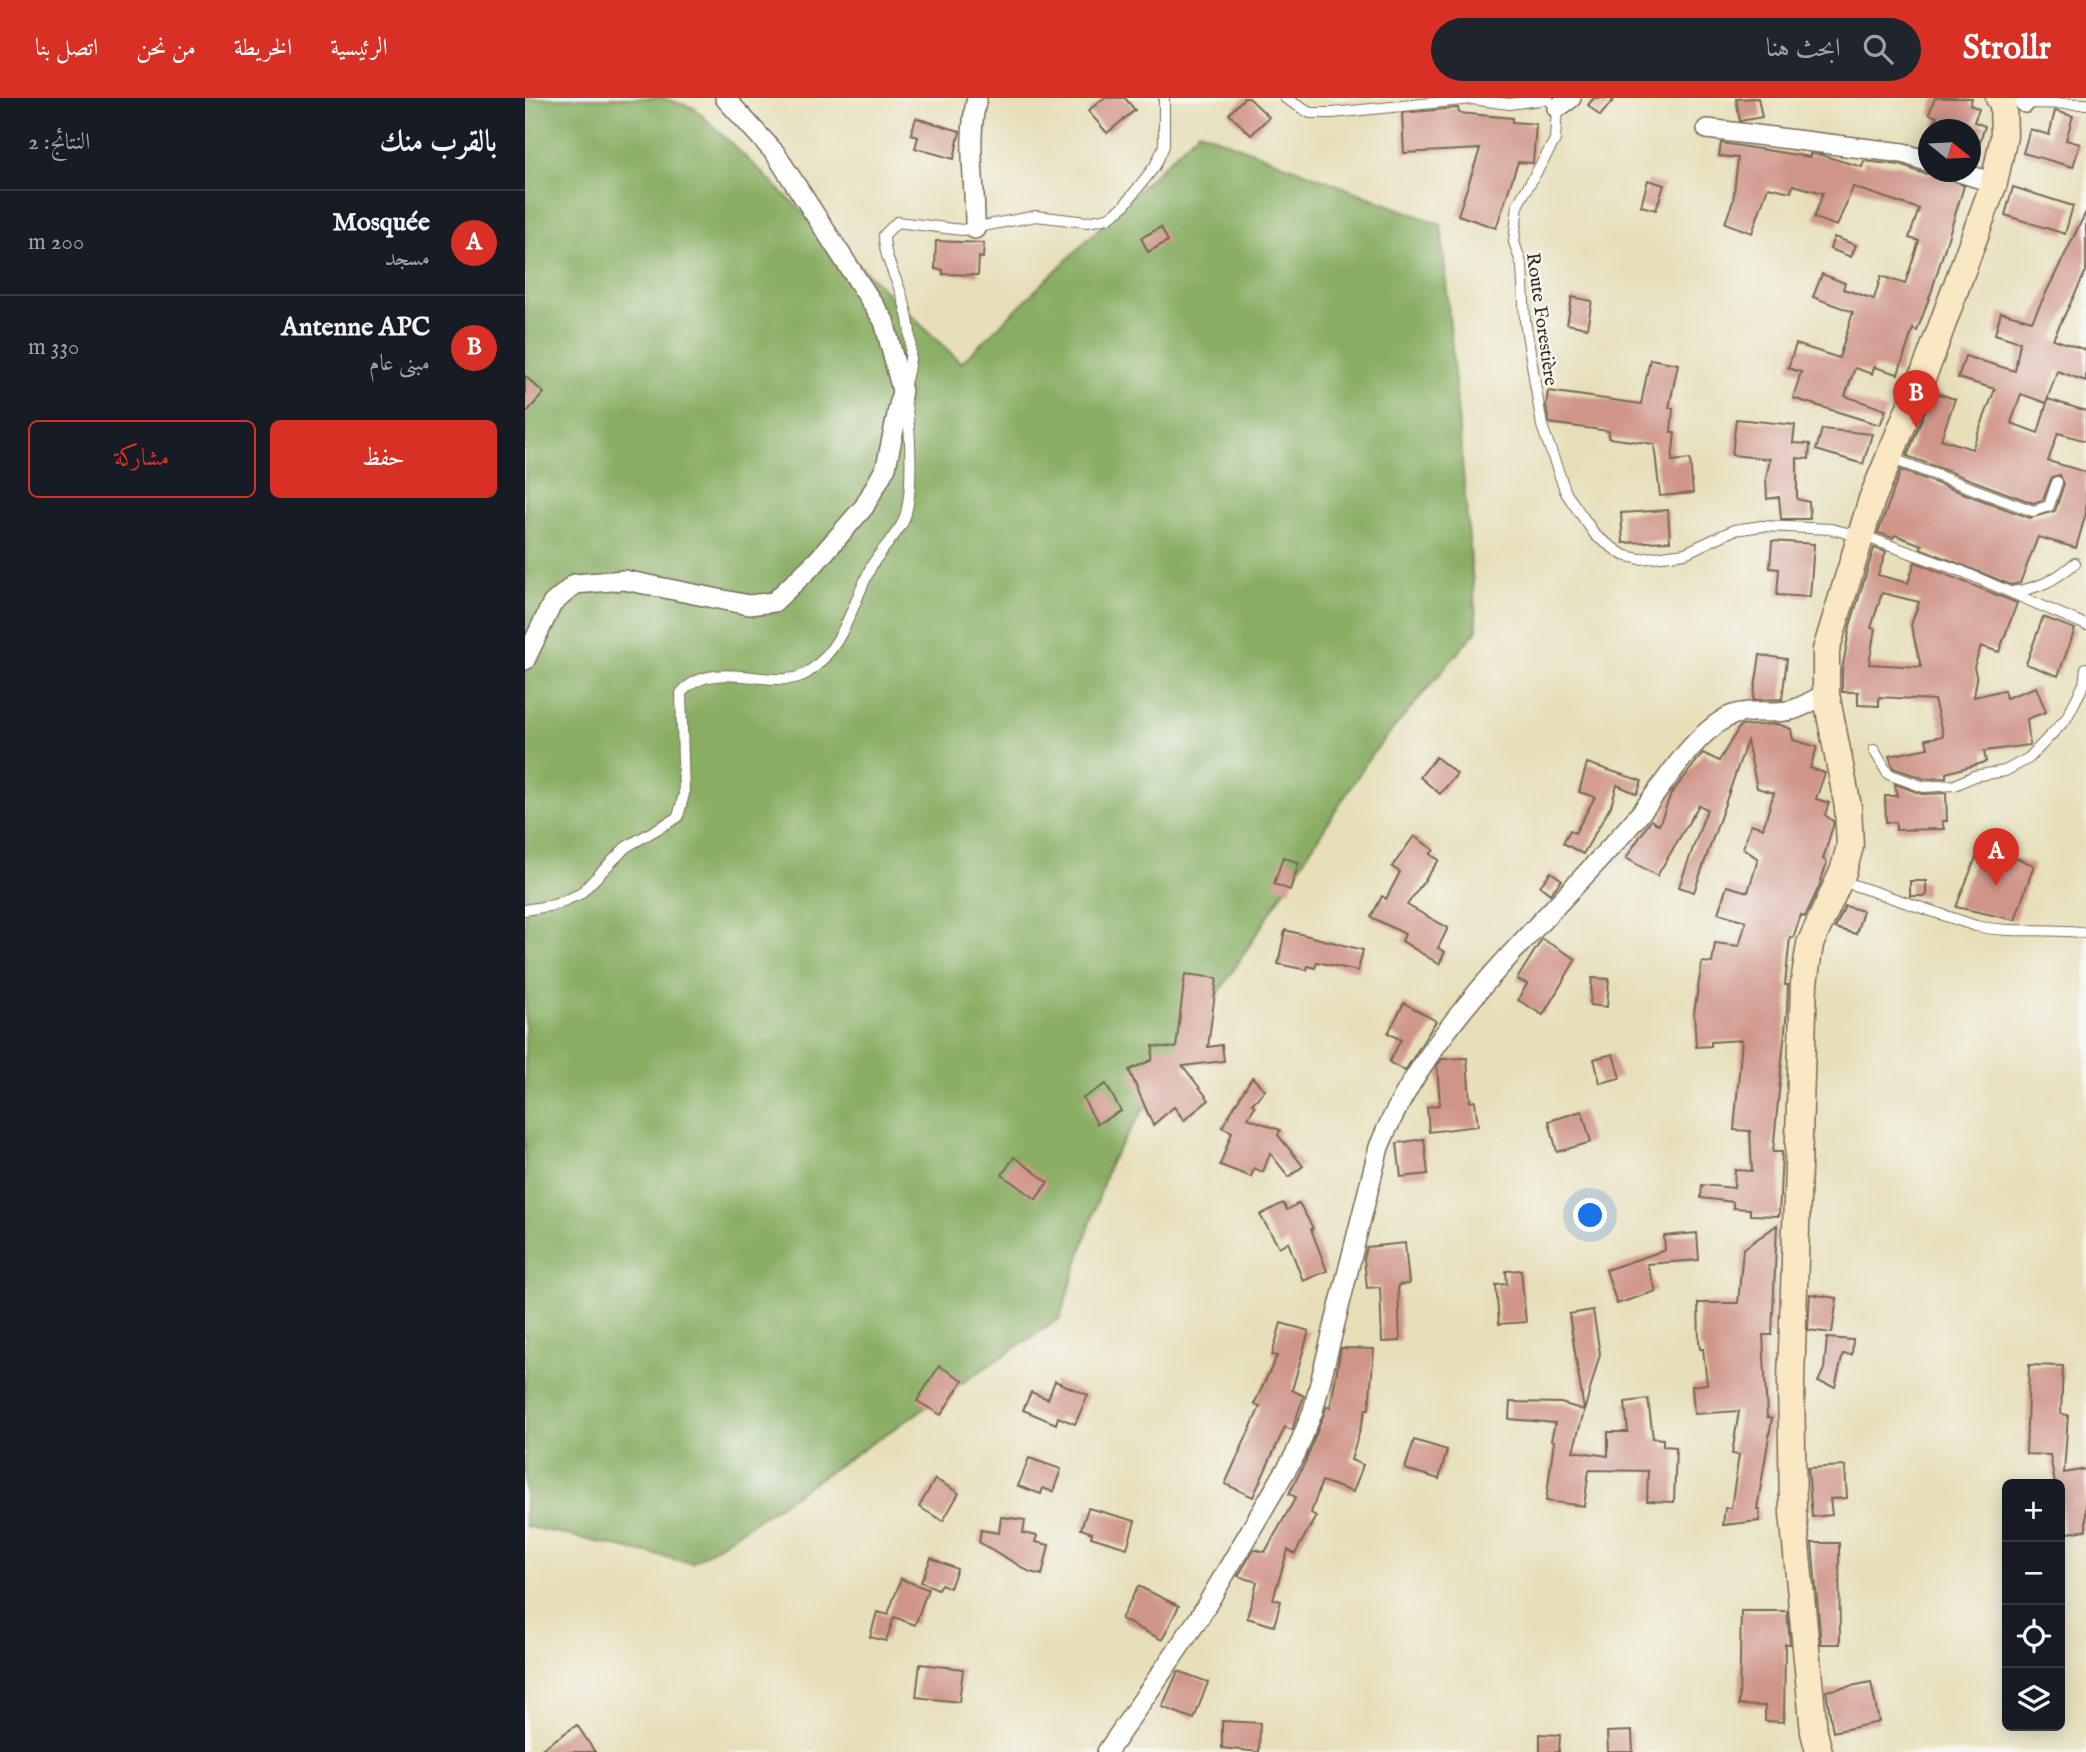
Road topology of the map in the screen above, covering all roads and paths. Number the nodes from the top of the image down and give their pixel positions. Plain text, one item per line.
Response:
1 (725, 98) edge
2 (977, 98) edge
3 (1164, 98) edge
4 (1285, 98) edge
5 (1472, 98) edge
6 (2014, 100) edge
7 (1564, 103) edge
8 (2086, 104) edge
9 (1707, 129) dead end
10 (1918, 158) edge
11 (1981, 179) edge
12 (1994, 183) junction
13 (975, 229) junction
14 (902, 391) junction
15 (1890, 458) junction
16 (2057, 482) dead end
17 (1859, 538) junction
18 (2075, 563) dead end
19 (2011, 593) junction
20 (2086, 625) edge
21 (525, 660) edge
22 (2086, 668) edge
23 (1826, 694) junction
24 (1874, 750) dead end
25 (1839, 880) junction
26 (525, 910) edge
27 (2086, 933) edge
28 (1107, 1752) edge
29 (1819, 1752) edge

1 - 14 street
2 - 13 street
3 - 13 lane
4 - 5 lane, Route Forestière
5 - 7 lane, Route Forestière
6 - 8 lane
6 - 12 street
7 - 17 lane, Route Forestière
9 - 10 street
11 - 12 street
12 - 15 street
13 - 14 lane
14 - 21 street
14 - 26 lane
15 - 16 lane
15 - 17 street
17 - 19 lane, Route Forestière
17 - 23 street
18 - 19 lane
19 - 20 lane, Route Forestière
22 - 24 lane
23 - 25 street
23 - 28 street
25 - 27 lane
25 - 29 street

